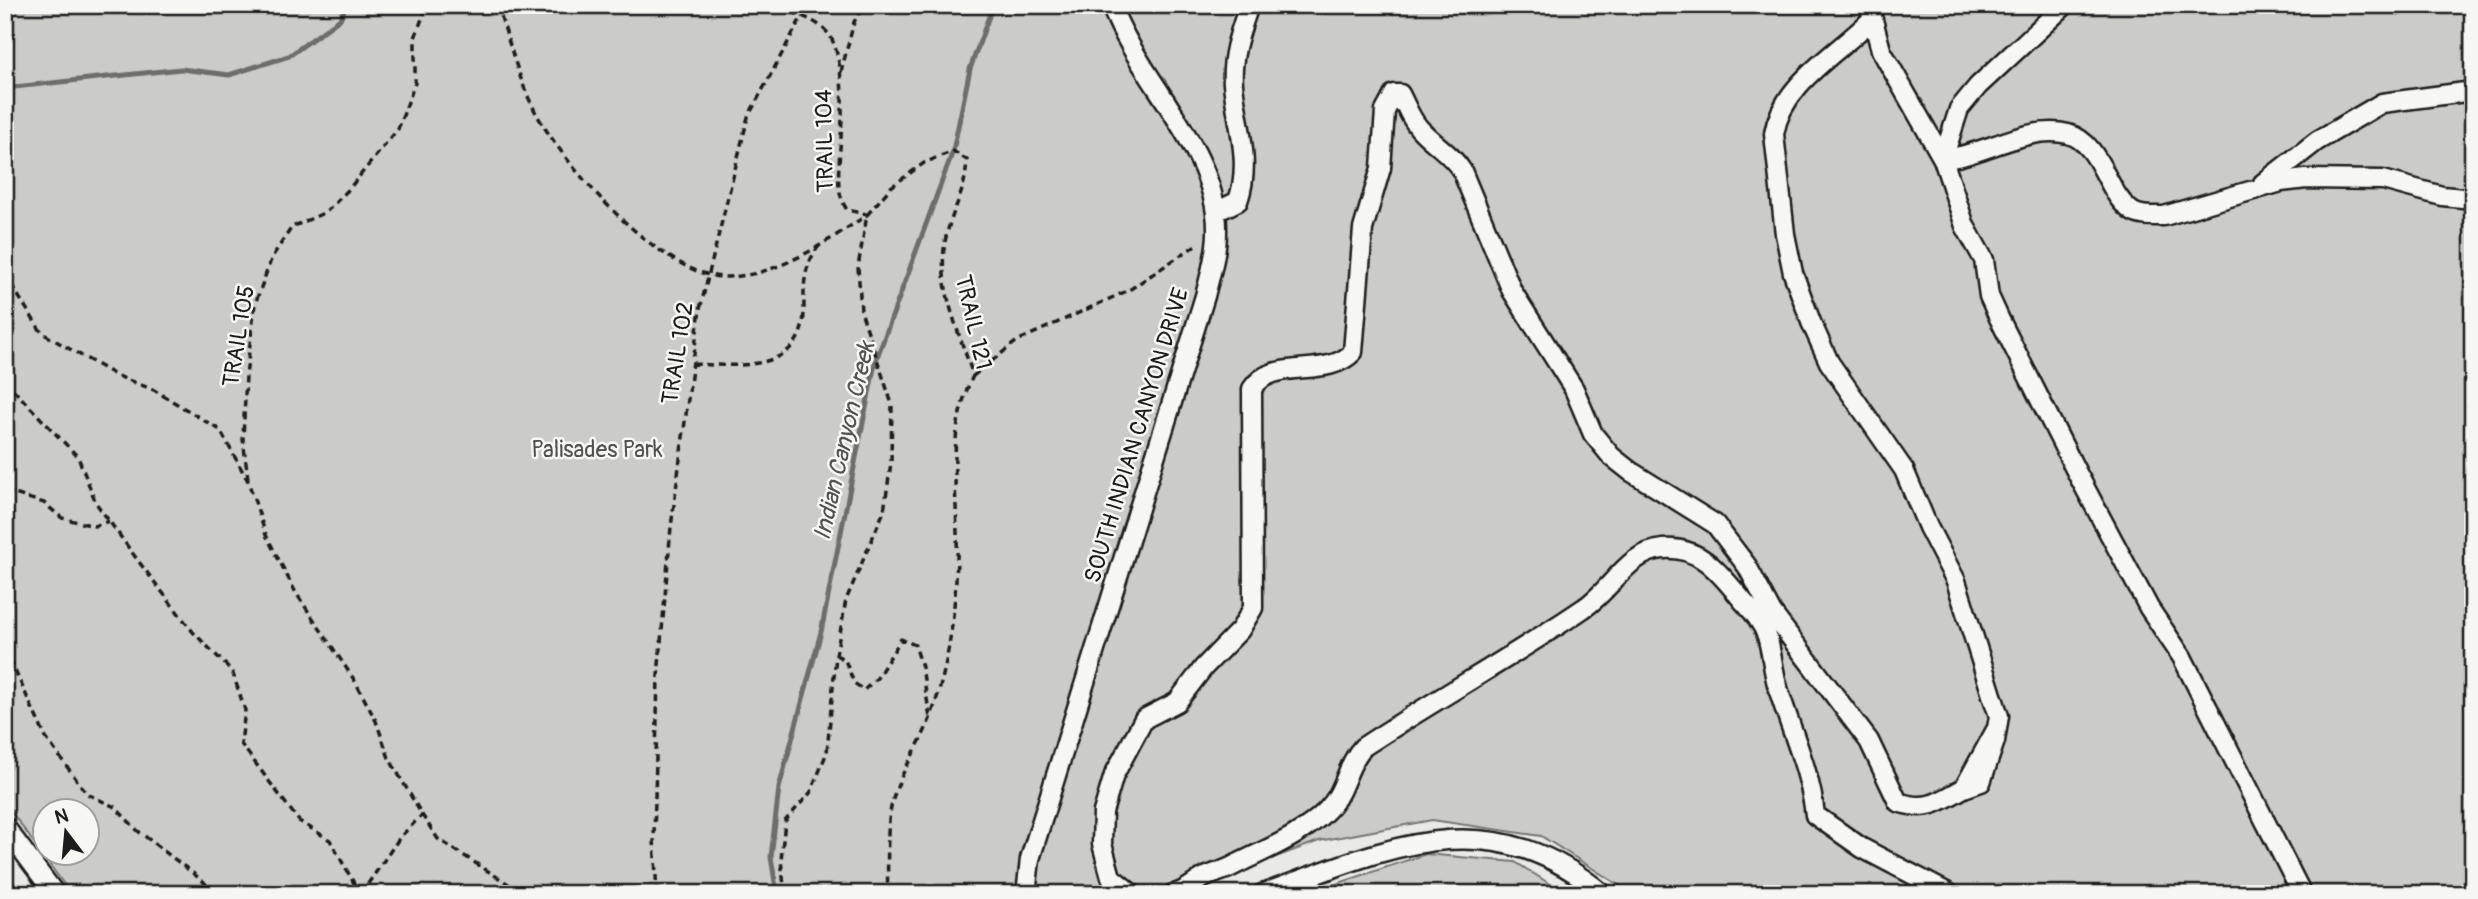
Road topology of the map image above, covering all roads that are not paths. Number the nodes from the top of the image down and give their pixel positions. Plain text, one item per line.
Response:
1 (1111, 5) edge
2 (1249, 5) edge
3 (2065, 5) edge
4 (1870, 12) edge
5 (2473, 91) edge
6 (1943, 159) junction
7 (2255, 189) junction
8 (2473, 199) edge
9 (1216, 212) junction
10 (5, 827) edge
11 (55, 894) edge
12 (1026, 894) edge
13 (1132, 894) edge
14 (1173, 894) edge
15 (1262, 894) edge
16 (1603, 894) edge
17 (1950, 894) edge
18 (2302, 894) edge

1 - 9 street, SOUTH INDIAN CANYON DRIVE
2 - 9 street
3 - 6 street
4 - 6 street
4 - 13 street
5 - 7 street
6 - 7 street
6 - 18 street
7 - 8 street
9 - 12 street, SOUTH INDIAN CANYON DRIVE
10 - 11 street
14 - 17 street
15 - 16 street

